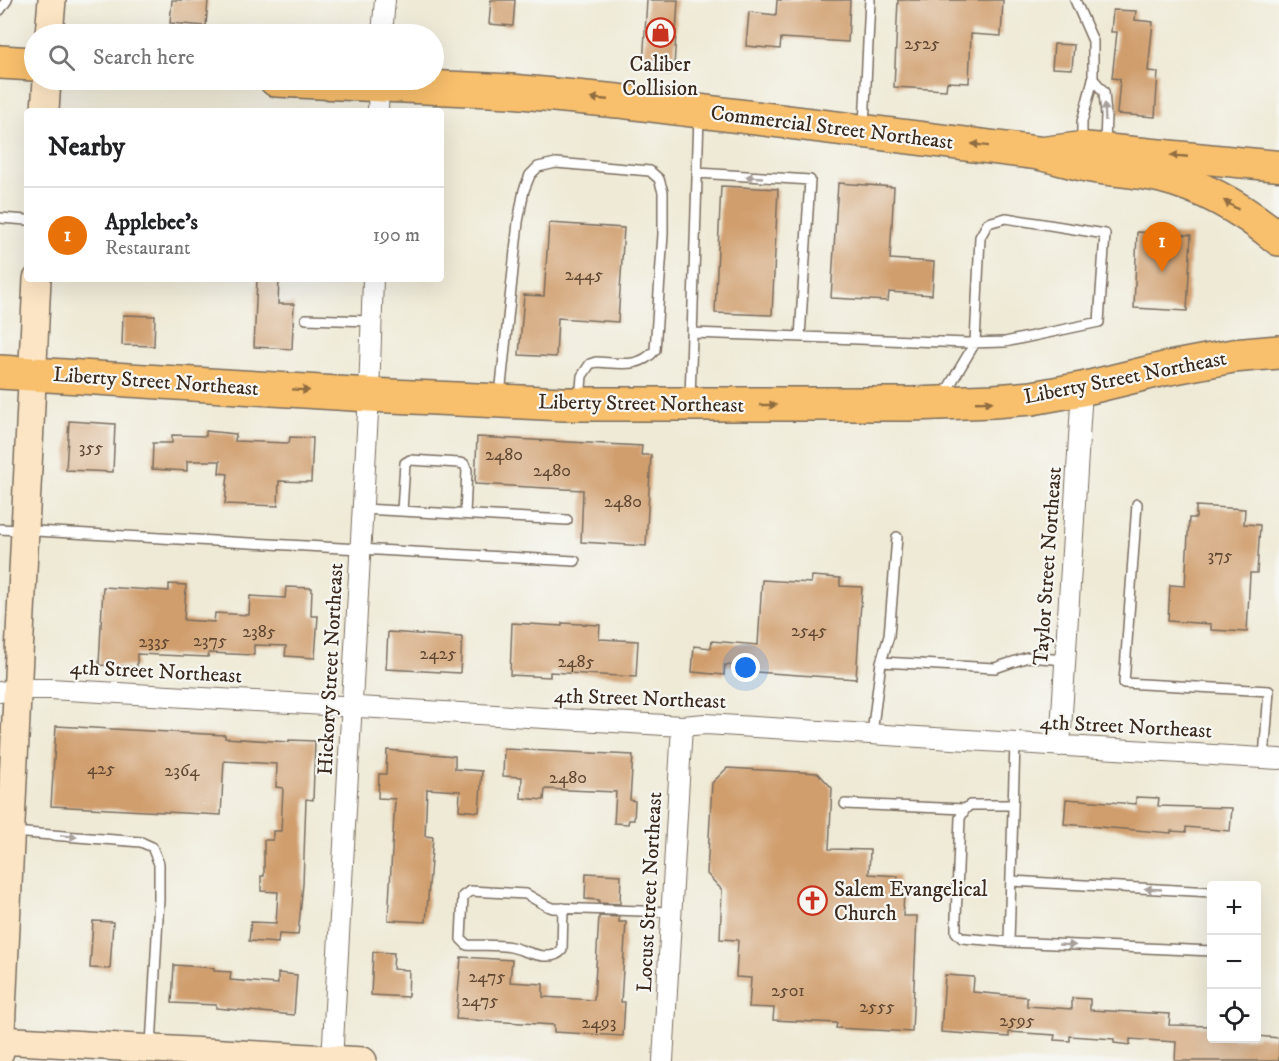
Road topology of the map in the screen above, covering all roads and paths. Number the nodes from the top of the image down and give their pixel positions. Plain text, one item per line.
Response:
1 (7, 0) edge
2 (52, 0) edge
3 (385, 0) edge
4 (870, 0) edge
5 (1075, 0) edge
6 (0, 10) edge
7 (51, 24) edge
8 (383, 24) edge
9 (0, 62) edge
10 (24, 63) edge
11 (1093, 79) junction
12 (46, 90) edge
13 (361, 90) edge
14 (378, 92) edge
15 (45, 108) edge
16 (699, 111) junction
17 (863, 130) junction
18 (1093, 148) junction
19 (1038, 153) junction
20 (1279, 166) edge
21 (697, 173) junction
22 (0, 218) edge
23 (24, 220) edge
24 (1279, 239) edge
25 (37, 282) edge
26 (373, 282) edge
27 (306, 318) dead end
28 (371, 321) junction
29 (692, 333) junction
30 (800, 337) junction
31 (975, 343) junction
32 (1279, 352) edge
33 (0, 372) edge
34 (33, 374) junction
35 (1082, 389) junction
36 (369, 395) junction
37 (500, 401) junction
38 (939, 403) junction
39 (579, 404) junction
40 (689, 404) junction
41 (1137, 504) dead end
42 (363, 509) junction
43 (402, 511) junction
44 (465, 514) junction
45 (567, 520) dead end
46 (13, 530) edge
47 (897, 537) dead end
48 (361, 550) junction
49 (575, 561) dead end
50 (1065, 660) junction
51 (881, 662) junction
52 (9, 691) edge
53 (352, 706) junction
54 (682, 726) junction
55 (872, 734) junction
56 (1015, 743) junction
57 (1060, 746) junction
58 (1271, 759) edge
59 (845, 804) dead end
60 (1013, 804) junction
61 (965, 809) junction
62 (11, 831) junction
63 (4, 881) edge
64 (1011, 881) junction
65 (1207, 892) edge
66 (563, 908) junction
67 (672, 912) junction
68 (1009, 942) junction
69 (1207, 951) edge
70 (0, 1040) edge
71 (151, 1049) junction
72 (0, 1052) edge
73 (332, 1060) edge
74 (363, 1061) edge
75 (663, 1061) edge

1 - 6 lane
2 - 7 main road
3 - 8 street
4 - 17 lane
5 - 11 lane
9 - 10 highway
11 - 18 lane
18 -> 11 lane
12 - 15 main road
13 - 14 highway, Commercial Street Northeast
16 -> 14 highway, Commercial Street Northeast
16 - 17 highway, Commercial Street Northeast
16 - 21 lane
19 -> 17 highway, Commercial Street Northeast
18 - 19 main road, Commercial Street Northeast
20 -> 18 main road, Commercial Street Northeast
24 -> 19 highway
21 - 29 lane
30 -> 21 lane
22 - 23 lane
25 - 34 main road
26 - 28 street, Hickory Street Northeast
27 - 28 lane
28 - 36 street, Hickory Street Northeast
29 - 30 lane
29 - 40 lane
30 - 31 lane
31 - 31 lane
31 - 38 lane
32 - 35 highway, Liberty Street Northeast
33 - 34 highway, Liberty Street Northeast
34 -> 36 highway, Liberty Street Northeast
34 - 46 main road
38 -> 35 highway, Liberty Street Northeast
35 - 50 street, Taylor Street Northeast
36 - 37 highway, Liberty Street Northeast
36 - 42 street, Hickory Street Northeast
37 - 39 highway, Liberty Street Northeast
37 - 39 lane
40 -> 38 highway, Liberty Street Northeast
39 - 40 highway, Liberty Street Northeast
41 - 58 lane
42 - 43 lane
42 - 48 street, Hickory Street Northeast
43 - 44 lane
43 - 44 lane
44 - 45 lane
46 - 48 lane
46 - 52 main road
47 - 51 lane
48 - 49 lane
48 - 53 street, Hickory Street Northeast
50 - 51 lane
50 - 57 street, Taylor Street Northeast
51 - 55 lane
52 - 53 street, 4th Street Northeast
52 - 62 main road
53 - 54 street, 4th Street Northeast
53 - 73 street, Hickory Street Northeast
54 - 55 street, 4th Street Northeast
54 - 67 street, Locust Street Northeast
55 - 56 street, 4th Street Northeast
56 - 57 street, 4th Street Northeast
56 - 60 lane
57 - 58 street, 4th Street Northeast
59 - 61 lane
60 - 61 lane
60 - 64 lane
61 - 68 lane
62 - 63 main road
62 -> 71 lane
63 - 70 main road
65 -> 64 lane
64 - 68 lane
66 - 66 lane
66 - 67 lane
67 - 75 street, Locust Street Northeast
68 -> 69 lane
70 - 71 main road
70 - 72 main road
71 - 73 main road
73 - 74 main road

